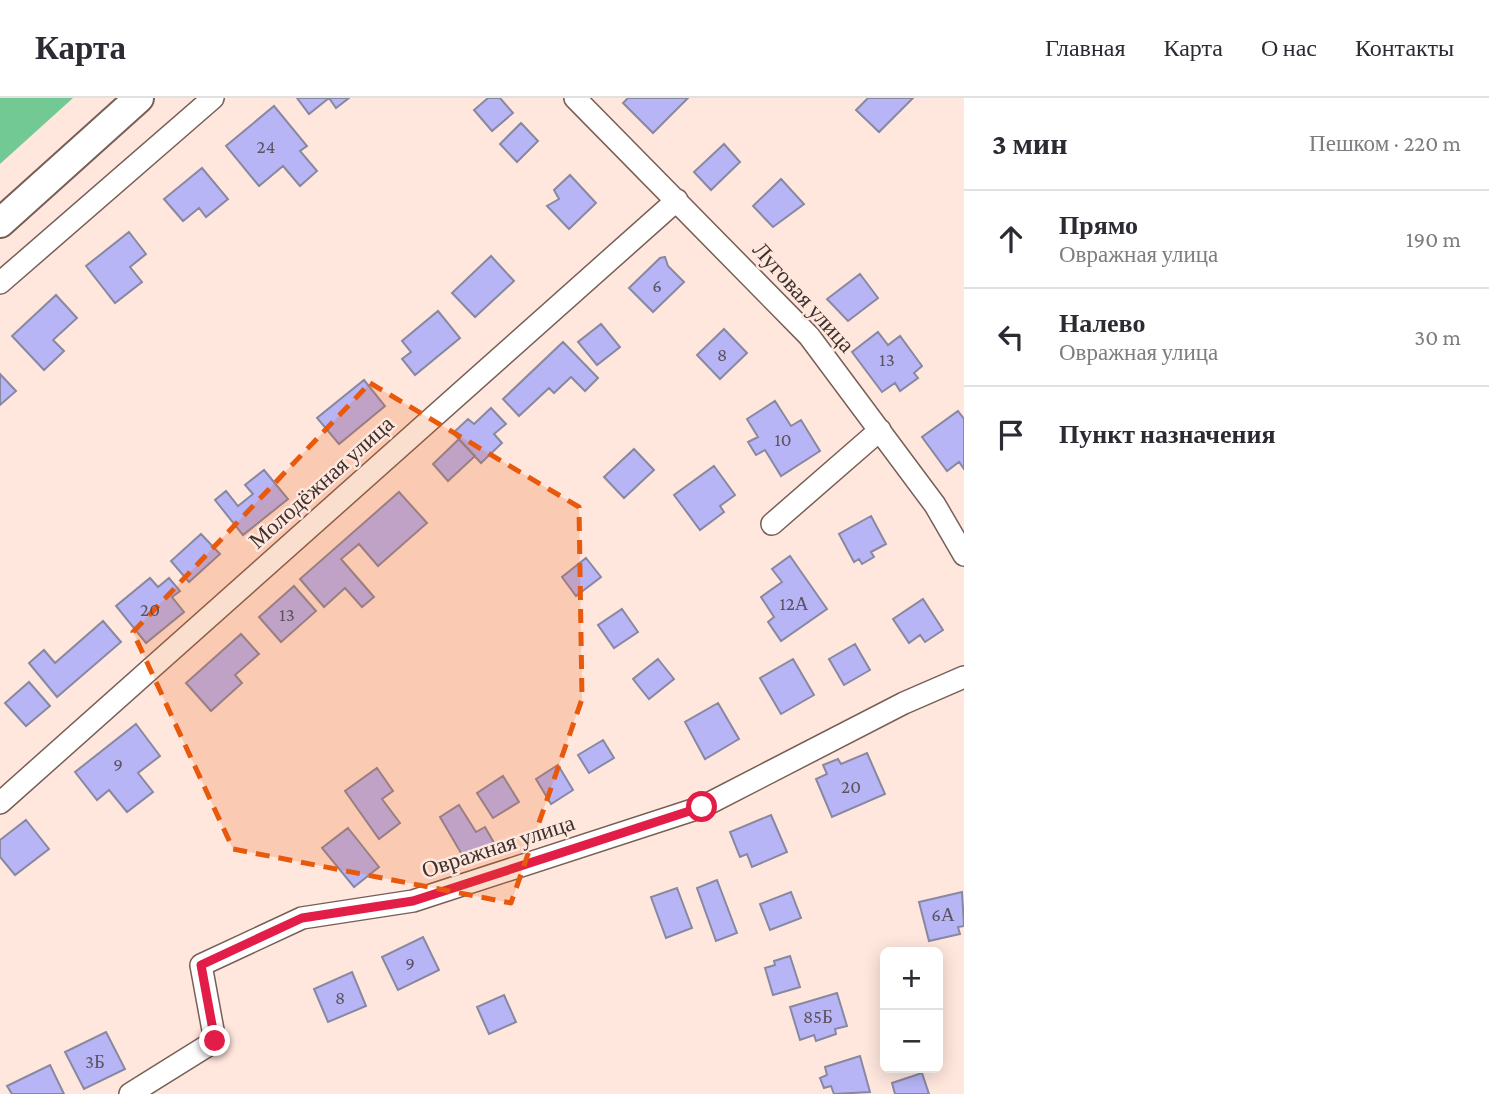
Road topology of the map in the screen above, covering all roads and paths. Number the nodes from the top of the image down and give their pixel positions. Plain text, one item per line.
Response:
1 (139, 98) edge
2 (214, 98) edge
3 (575, 98) edge
4 (677, 200) junction
5 (0, 223) edge
6 (0, 283) edge
7 (880, 430) junction
8 (772, 524) dead end
9 (964, 555) edge
10 (964, 677) edge
11 (0, 803) edge
12 (130, 1094) edge

1 - 5 main road
2 - 6 street
3 - 4 street, Луговая улица
4 - 7 street, Луговая улица
4 - 11 street, Молодёжная улица
7 - 8 street
7 - 9 street, Луговая улица
10 - 12 street, Овражная улица

